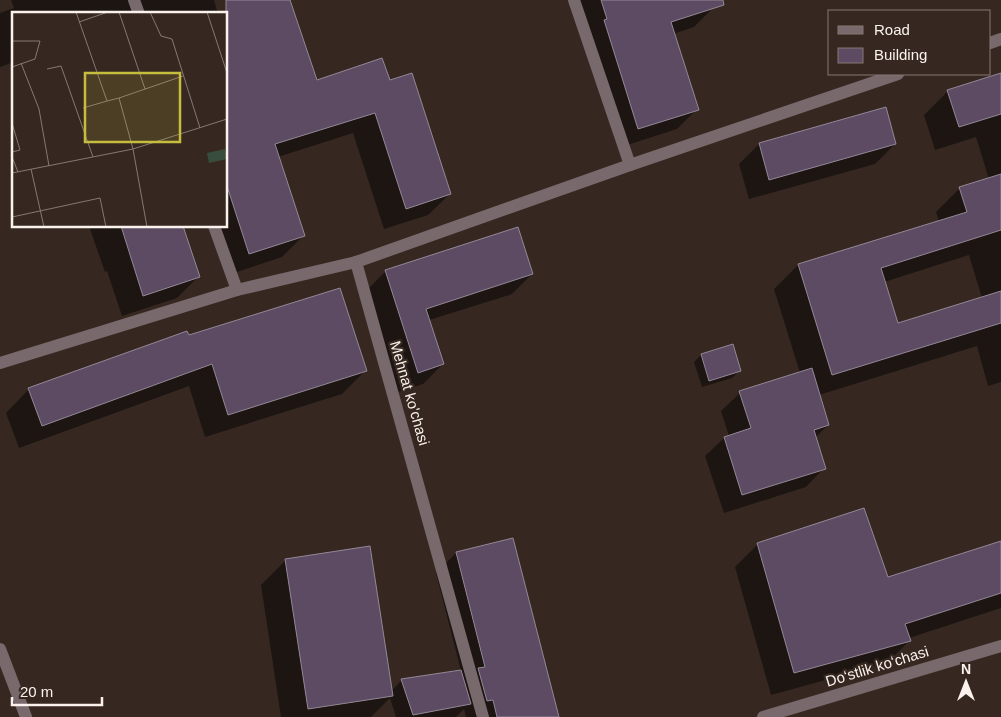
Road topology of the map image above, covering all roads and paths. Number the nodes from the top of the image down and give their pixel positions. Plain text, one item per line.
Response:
1 (134, 0) edge
2 (574, 0) edge
3 (138, 12) edge
4 (895, 75) edge
5 (630, 165) junction
6 (215, 228) edge
7 (356, 262) junction
8 (237, 290) junction
9 (0, 363) edge
10 (1001, 646) edge
11 (0, 649) edge
12 (26, 717) edge
13 (483, 717) edge
14 (763, 717) edge

1 - 3 street
2 - 5 street
4 - 5 street
5 - 7 street
6 - 8 street
7 - 8 street
7 - 13 street, Mehnat ko'chasi
8 - 9 street
10 - 14 street, Do‘stlik ko‘chasi
11 - 12 street

